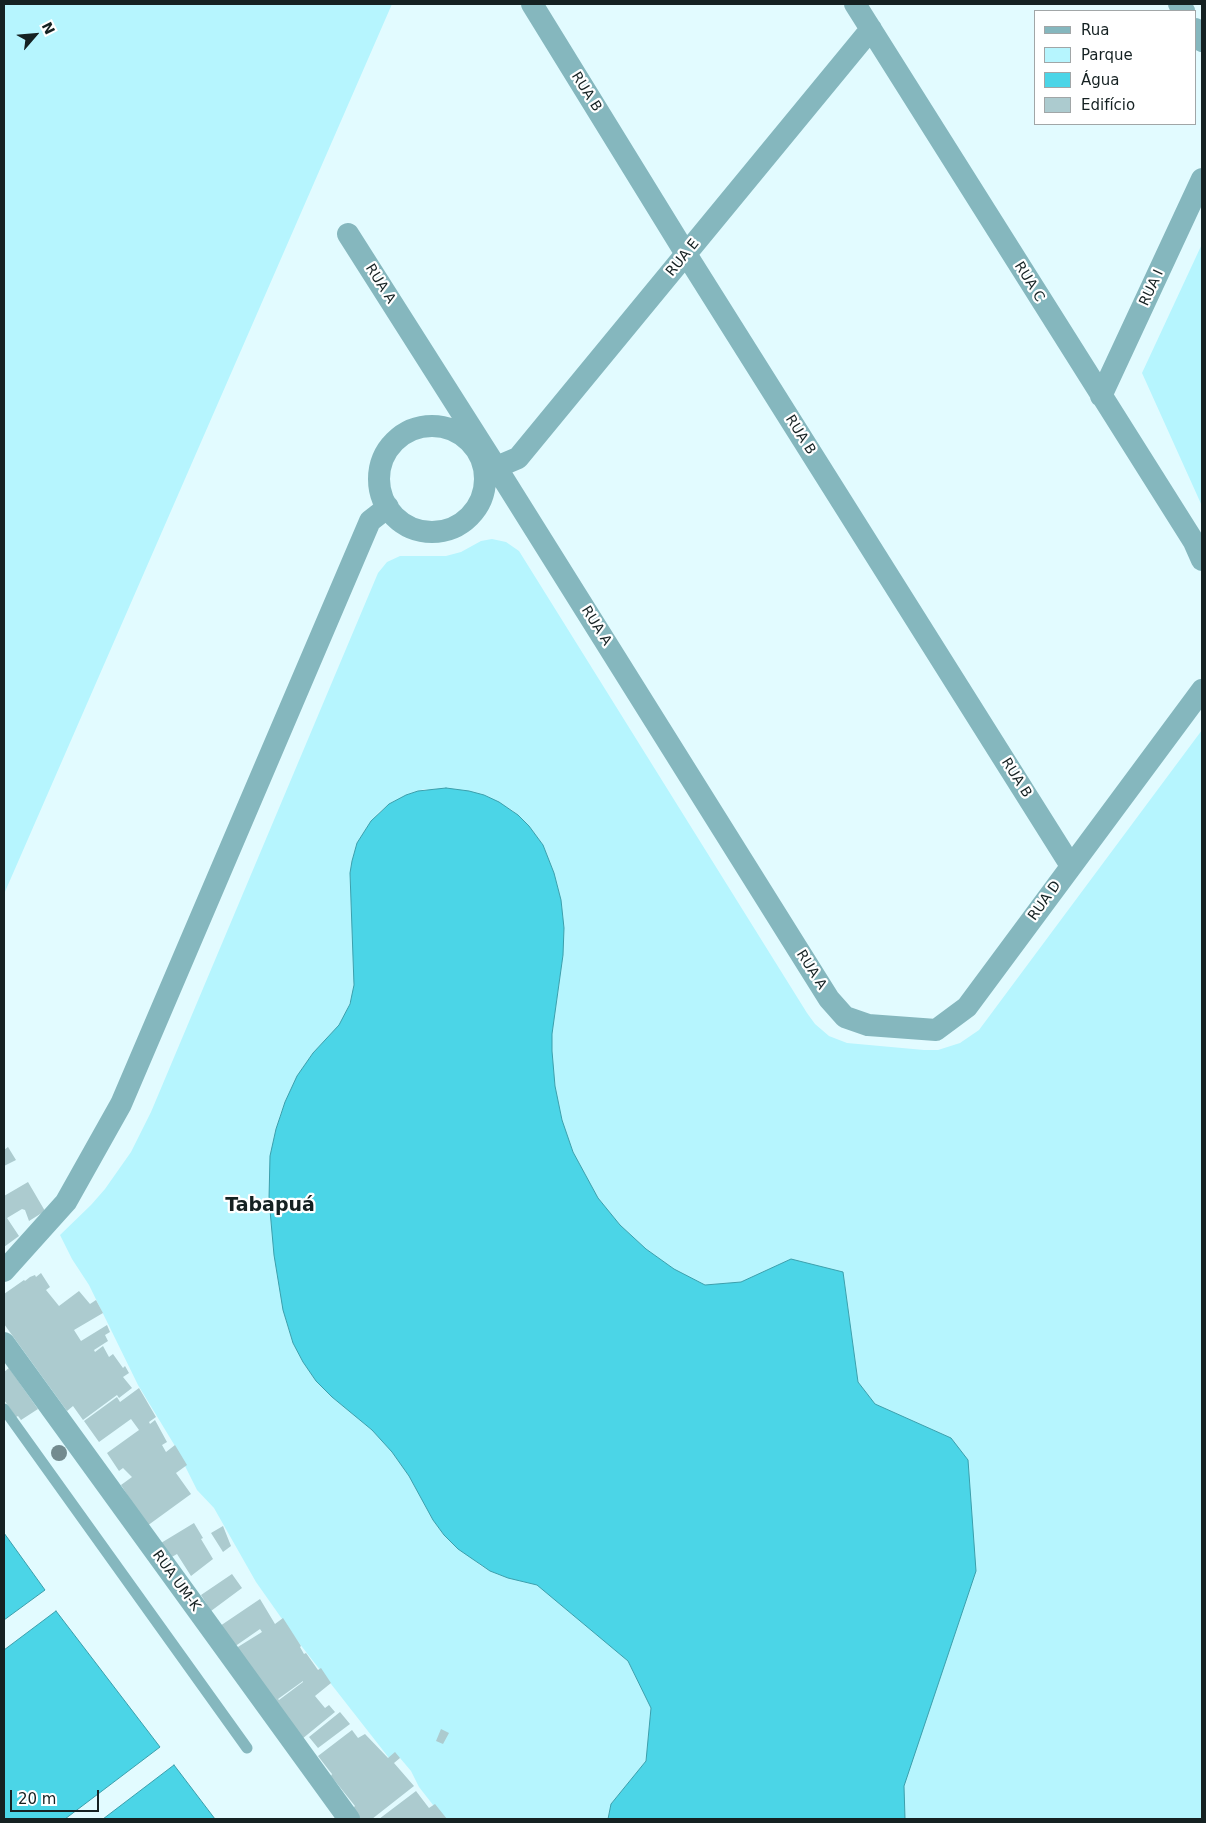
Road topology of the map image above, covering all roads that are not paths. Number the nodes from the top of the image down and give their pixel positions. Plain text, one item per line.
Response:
1 (532, 4) edge
2 (855, 4) edge
3 (871, 29) junction
4 (1202, 179) edge
5 (348, 234) dead end
6 (686, 254) junction
7 (1101, 396) junction
8 (491, 469) junction
9 (388, 508) junction
10 (1202, 560) edge
11 (1202, 690) edge
12 (1071, 866) junction
13 (845, 1017) joint
14 (4, 1271) edge
15 (4, 1343) edge
16 (4, 1408) edge
17 (247, 1748) dead end
18 (349, 1819) edge

1 - 6 street, RUA B
2 - 3 street, RUA C
3 - 6 street, RUA E
3 - 7 street, RUA C
4 - 7 street, RUA I
5 - 8 street, RUA A
6 - 8 street, RUA E
6 - 12 street, RUA B
7 - 10 street, RUA C
8 - 9 street
8 - 9 street
8 - 13 street, RUA A
9 - 14 street
11 - 12 street, RUA D
12 - 13 street, RUA D
15 - 18 street, RUA UM-K
16 - 17 lane

